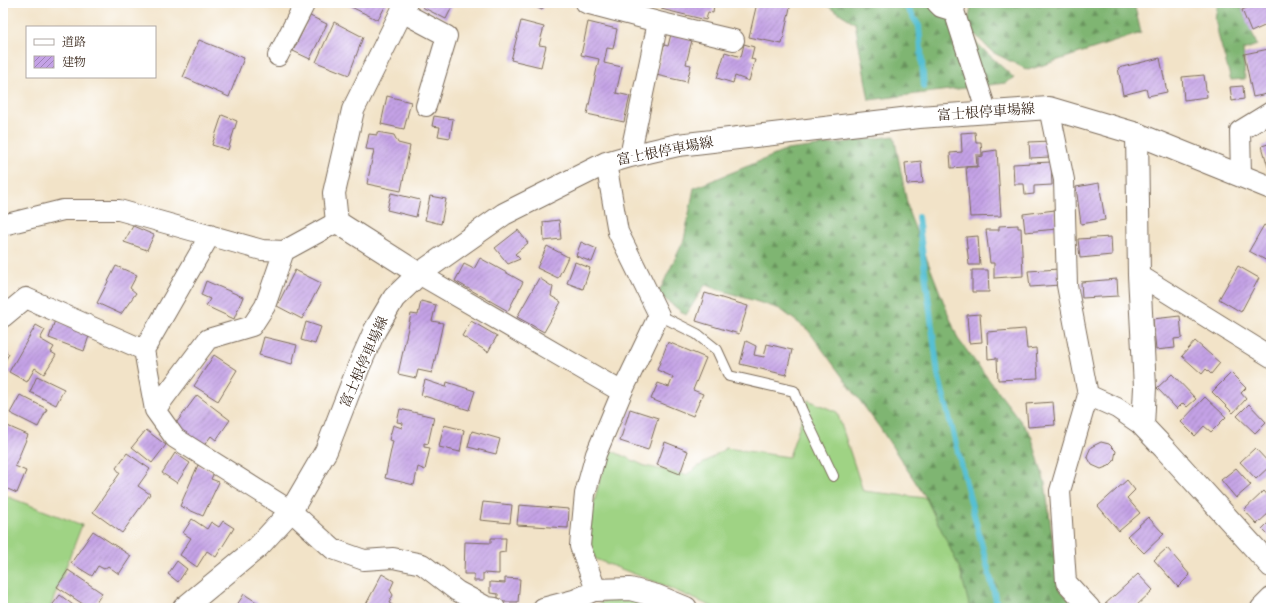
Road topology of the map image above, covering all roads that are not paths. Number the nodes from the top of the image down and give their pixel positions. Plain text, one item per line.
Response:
1 (305, 3) edge
2 (586, 3) edge
3 (949, 6) edge
4 (404, 7) edge
5 (658, 22) junction
6 (734, 40) dead end
7 (278, 56) dead end
8 (426, 106) dead end
9 (1049, 108) junction
10 (1271, 112) edge
11 (987, 113) junction
12 (1137, 134) junction
13 (630, 156) junction
14 (606, 163) junction
15 (1241, 175) junction
16 (1271, 188) edge
17 (337, 222) junction
18 (3, 224) edge
19 (210, 235) junction
20 (284, 251) junction
21 (418, 274) junction
22 (1139, 275) junction
23 (659, 315) junction
24 (3, 317) edge
25 (144, 350) junction
26 (1271, 357) edge
27 (622, 392) junction
28 (1088, 395) junction
29 (155, 410) junction
30 (1143, 426) junction
31 (833, 476) dead end
32 (291, 511) junction
33 (1271, 566) edge
34 (596, 590) junction
35 (1271, 598) edge
36 (574, 604) edge
37 (184, 608) edge
38 (495, 608) edge
39 (542, 608) edge
40 (686, 608) edge
41 (1090, 608) edge
42 (1260, 608) edge

1 - 7 street
2 - 5 street
3 - 11 street
4 - 8 street
4 - 17 main road
5 - 6 street
5 - 13 street
9 - 11 main road, 富士根停車場線
9 - 12 main road, 富士根停車場線
9 - 28 street
10 - 15 street
11 - 13 main road, 富士根停車場線
12 - 15 main road, 富士根停車場線
12 - 22 main road
13 - 14 main road, 富士根停車場線
14 - 21 main road, 富士根停車場線
14 - 23 street
15 - 16 main road, 富士根停車場線
17 - 20 street
17 - 21 main road
18 - 19 street
19 - 20 street
19 - 25 street
20 - 29 street
21 - 27 street
21 - 32 main road, 富士根停車場線
22 - 26 street
22 - 30 main road
23 - 27 street
23 - 31 lane
24 - 25 street
25 - 29 street
27 - 34 street
28 - 30 street
28 - 41 street
29 - 32 street
30 - 33 main road
32 - 37 main road, 富士根停車場線
32 - 38 street
34 - 36 street
34 - 40 main road
35 - 42 street
36 - 39 street

